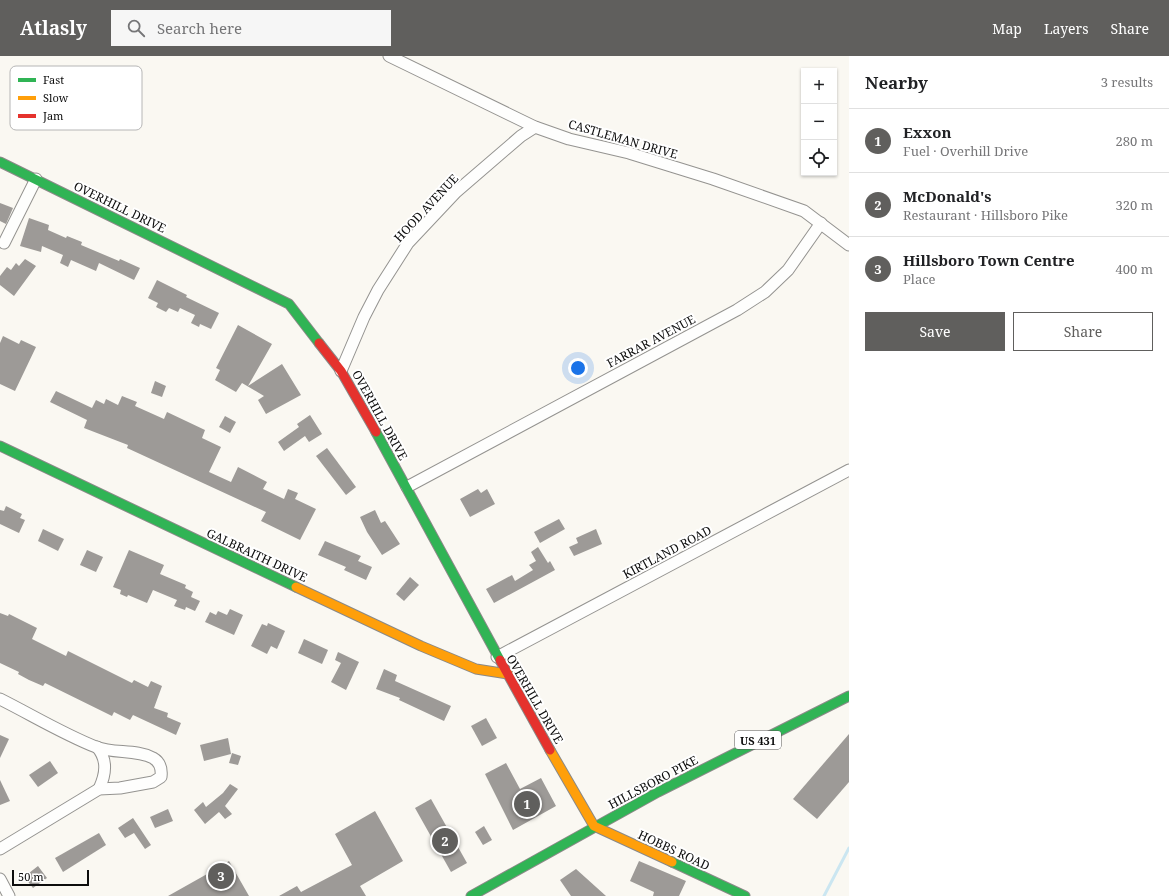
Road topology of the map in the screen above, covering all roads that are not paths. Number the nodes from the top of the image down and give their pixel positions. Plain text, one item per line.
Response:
1 (389, 56) edge
2 (535, 126) junction
3 (0, 162) edge
4 (36, 179) junction
5 (821, 222) junction
6 (4, 243) dead end
7 (849, 245) edge
8 (341, 371) junction
9 (0, 446) edge
10 (849, 470) edge
11 (407, 487) junction
12 (497, 657) junction
13 (508, 674) junction
14 (849, 696) edge
15 (0, 699) edge
16 (97, 747) junction
17 (99, 789) junction
18 (594, 826) junction
19 (0, 849) edge
20 (0, 879) edge
21 (738, 895) edge
22 (8, 896) edge
23 (471, 896) edge

1 - 2 street, CASTLEMAN DRIVE
2 - 5 street, CASTLEMAN DRIVE
2 - 8 street, HOOD AVENUE
3 - 4 street, OVERHILL DRIVE
4 - 6 street
4 - 8 street, OVERHILL DRIVE
5 - 7 street, CASTLEMAN DRIVE
5 - 11 street, FARRAR AVENUE
8 - 11 street, OVERHILL DRIVE
9 - 13 street, GALBRAITH DRIVE
10 - 12 street, KIRTLAND ROAD
11 - 12 street, OVERHILL DRIVE
12 - 13 street, OVERHILL DRIVE
13 - 18 street, OVERHILL DRIVE
14 - 18 street, HILLSBORO PIKE / US 431
15 - 16 street
16 - 17 street
16 - 17 street
17 - 19 street
18 - 21 street, HOBBS ROAD
18 - 23 street, HILLSBORO PIKE / US 431
20 - 22 street

